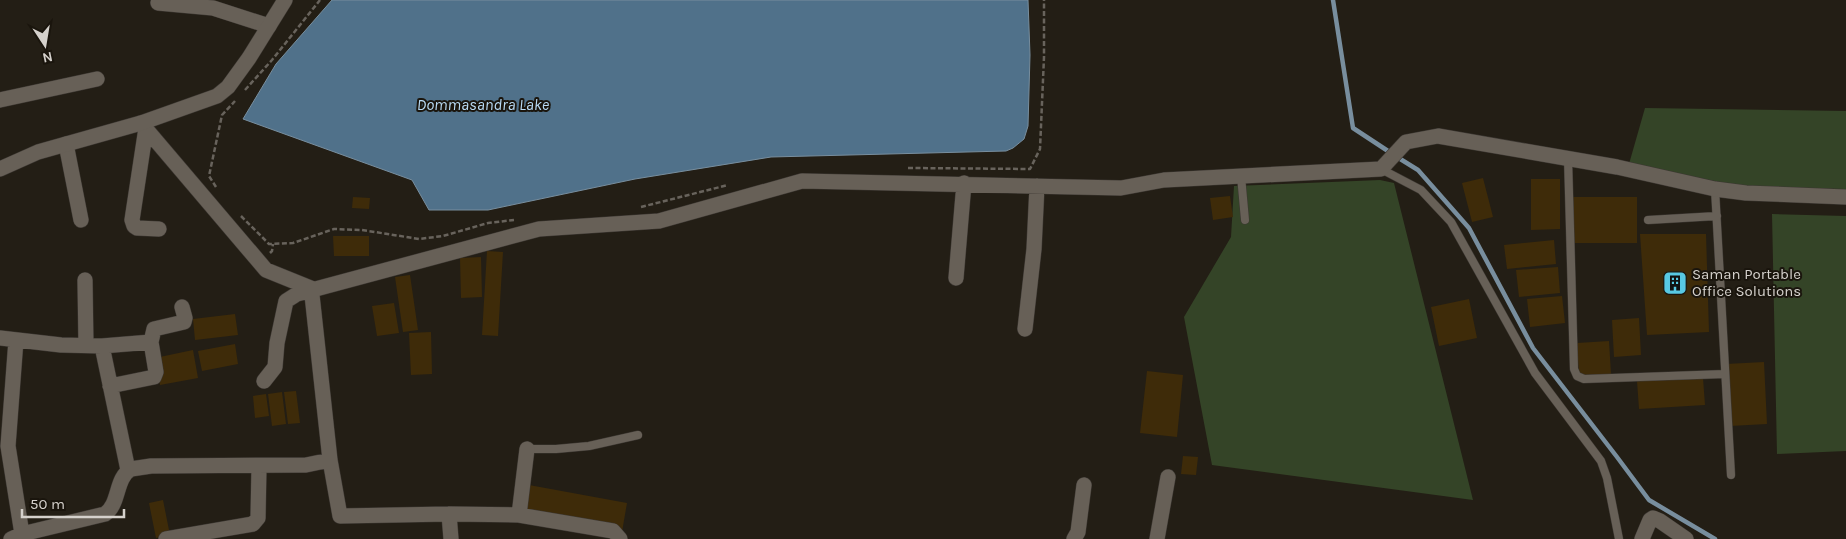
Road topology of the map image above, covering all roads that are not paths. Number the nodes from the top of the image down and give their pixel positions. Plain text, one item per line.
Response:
1 (285, 0) edge
2 (158, 3) dead end
3 (269, 26) junction
4 (98, 79) dead end
5 (0, 100) edge
6 (143, 125) junction
7 (66, 144) junction
8 (1568, 158) junction
9 (0, 169) edge
10 (1381, 169) junction
11 (1241, 176) junction
12 (964, 184) junction
13 (1037, 186) junction
14 (1716, 189) junction
15 (1846, 197) edge
16 (1717, 216) junction
17 (82, 220) dead end
18 (1245, 220) dead end
19 (1648, 220) dead end
20 (159, 229) dead end
21 (956, 278) dead end
22 (86, 280) dead end
23 (313, 289) junction
24 (182, 307) dead end
25 (1025, 329) dead end
26 (0, 338) edge
27 (16, 340) junction
28 (151, 342) junction
29 (86, 346) junction
30 (102, 346) junction
31 (1725, 374) junction
32 (264, 381) dead end
33 (110, 386) junction
34 (638, 435) dead end
35 (527, 449) joint
36 (330, 460) junction
37 (259, 467) junction
38 (128, 470) junction
39 (1731, 475) dead end
40 (1168, 477) dead end
41 (1084, 485) dead end
42 (449, 514) junction
43 (519, 515) junction
44 (17, 536) edge
45 (166, 539) edge
46 (451, 539) edge
47 (620, 539) edge
48 (1074, 539) edge
49 (1158, 539) edge
50 (1619, 539) edge
51 (1642, 539) edge
52 (1686, 539) edge

1 - 3 street
2 - 3 street
3 - 6 street
4 - 5 street
6 - 7 street
6 - 20 street
6 - 23 street
7 - 9 street
7 - 17 street
8 - 10 street
8 - 14 street
8 - 31 lane
10 - 11 street
10 - 50 lane
11 - 13 street
11 - 18 lane
12 - 13 street
12 - 21 street
12 - 23 street
13 - 25 street
14 - 15 street
14 - 16 lane
16 - 19 lane
16 - 31 lane
22 - 29 street
23 - 32 street
23 - 36 street
24 - 28 street
26 - 27 street
27 - 29 street
27 - 44 street
28 - 30 street
28 - 33 street
29 - 30 street
30 - 33 street
31 - 39 lane
33 - 38 street
34 - 35 lane
35 - 43 street
36 - 37 street
36 - 42 street
37 - 38 street
37 - 45 street
38 - 44 street
40 - 49 street
41 - 48 street
42 - 43 street
42 - 46 street
43 - 47 street
51 - 52 street

